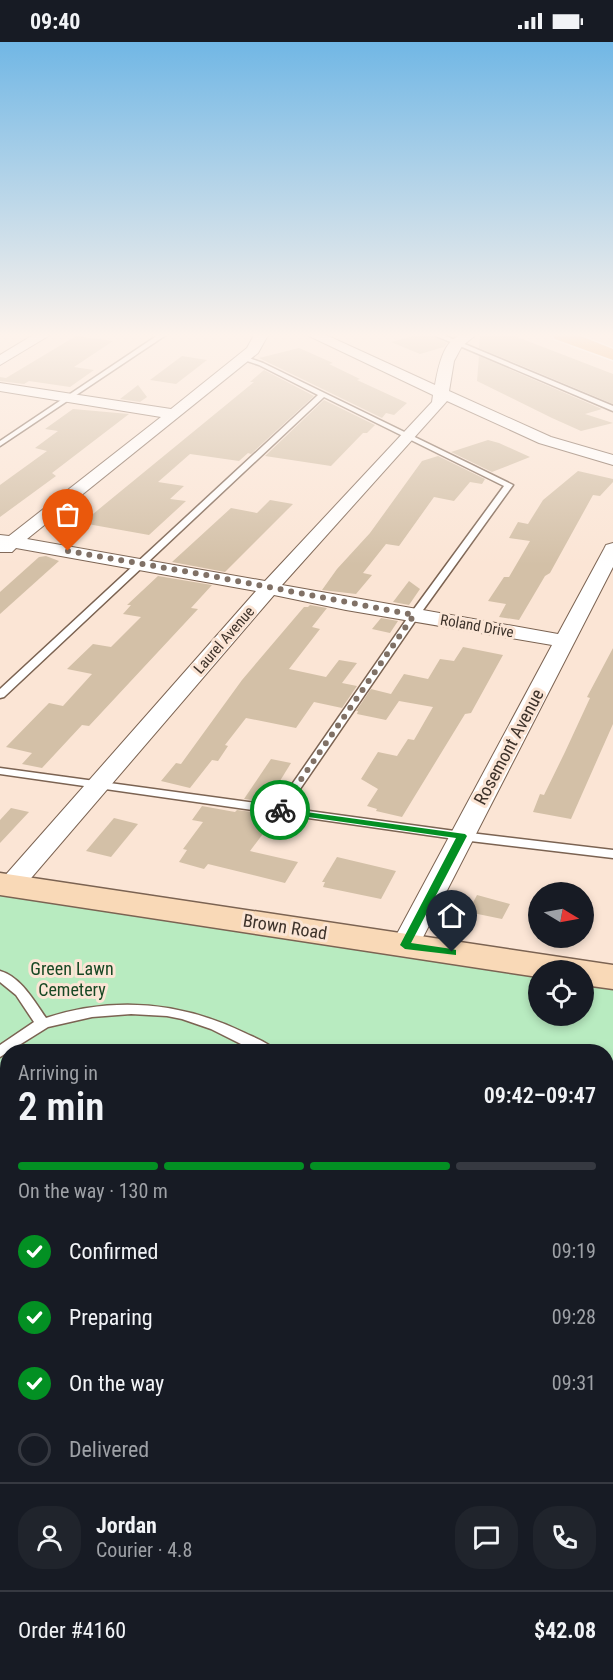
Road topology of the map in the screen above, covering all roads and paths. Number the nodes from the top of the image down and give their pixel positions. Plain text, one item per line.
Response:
1 (47, 411) edge
2 (158, 411) edge
3 (177, 411) edge
4 (304, 411) edge
5 (357, 411) edge
6 (431, 411) edge
7 (483, 411) edge
8 (174, 414) junction
9 (407, 435) junction
10 (0, 444) edge
11 (613, 459) edge
12 (4, 545) edge
13 (613, 549) edge
14 (140, 564) junction
15 (270, 587) junction
16 (414, 615) junction
17 (564, 641) junction
18 (0, 694) edge
19 (0, 771) edge
20 (98, 784) junction
21 (280, 810) junction
22 (462, 836) junction
23 (613, 854) edge
24 (5, 884) edge
25 (405, 945) junction
26 (528, 964) edge
27 (594, 974) edge
28 (0, 975) edge
29 (613, 977) edge
30 (43, 1024) junction
31 (12, 1044) edge
32 (254, 1044) edge

1 - 10 lane
2 - 8 street
3 - 8 street
4 - 14 lane
5 - 9 lane
6 - 9 street, Laurel Avenue
7 - 11 street
8 - 12 street
9 - 15 street, Laurel Avenue
9 - 16 lane
12 - 14 street, Roland Drive
13 - 17 street, Rosemont Avenue
14 - 15 street, Roland Drive
14 - 18 lane
15 - 16 street, Roland Drive
15 - 20 street, Laurel Avenue
16 - 17 street, Roland Drive
16 - 21 lane
17 - 22 street, Rosemont Avenue
19 - 20 lane
20 - 21 lane
20 - 24 street, Laurel Avenue
21 - 22 lane
22 - 23 lane
22 - 25 street, Rosemont Avenue
24 - 25 main road, Brown Road
25 - 26 main road, Brown Road
27 - 29 main road
28 - 30 lane
30 - 31 lane
30 - 32 lane

